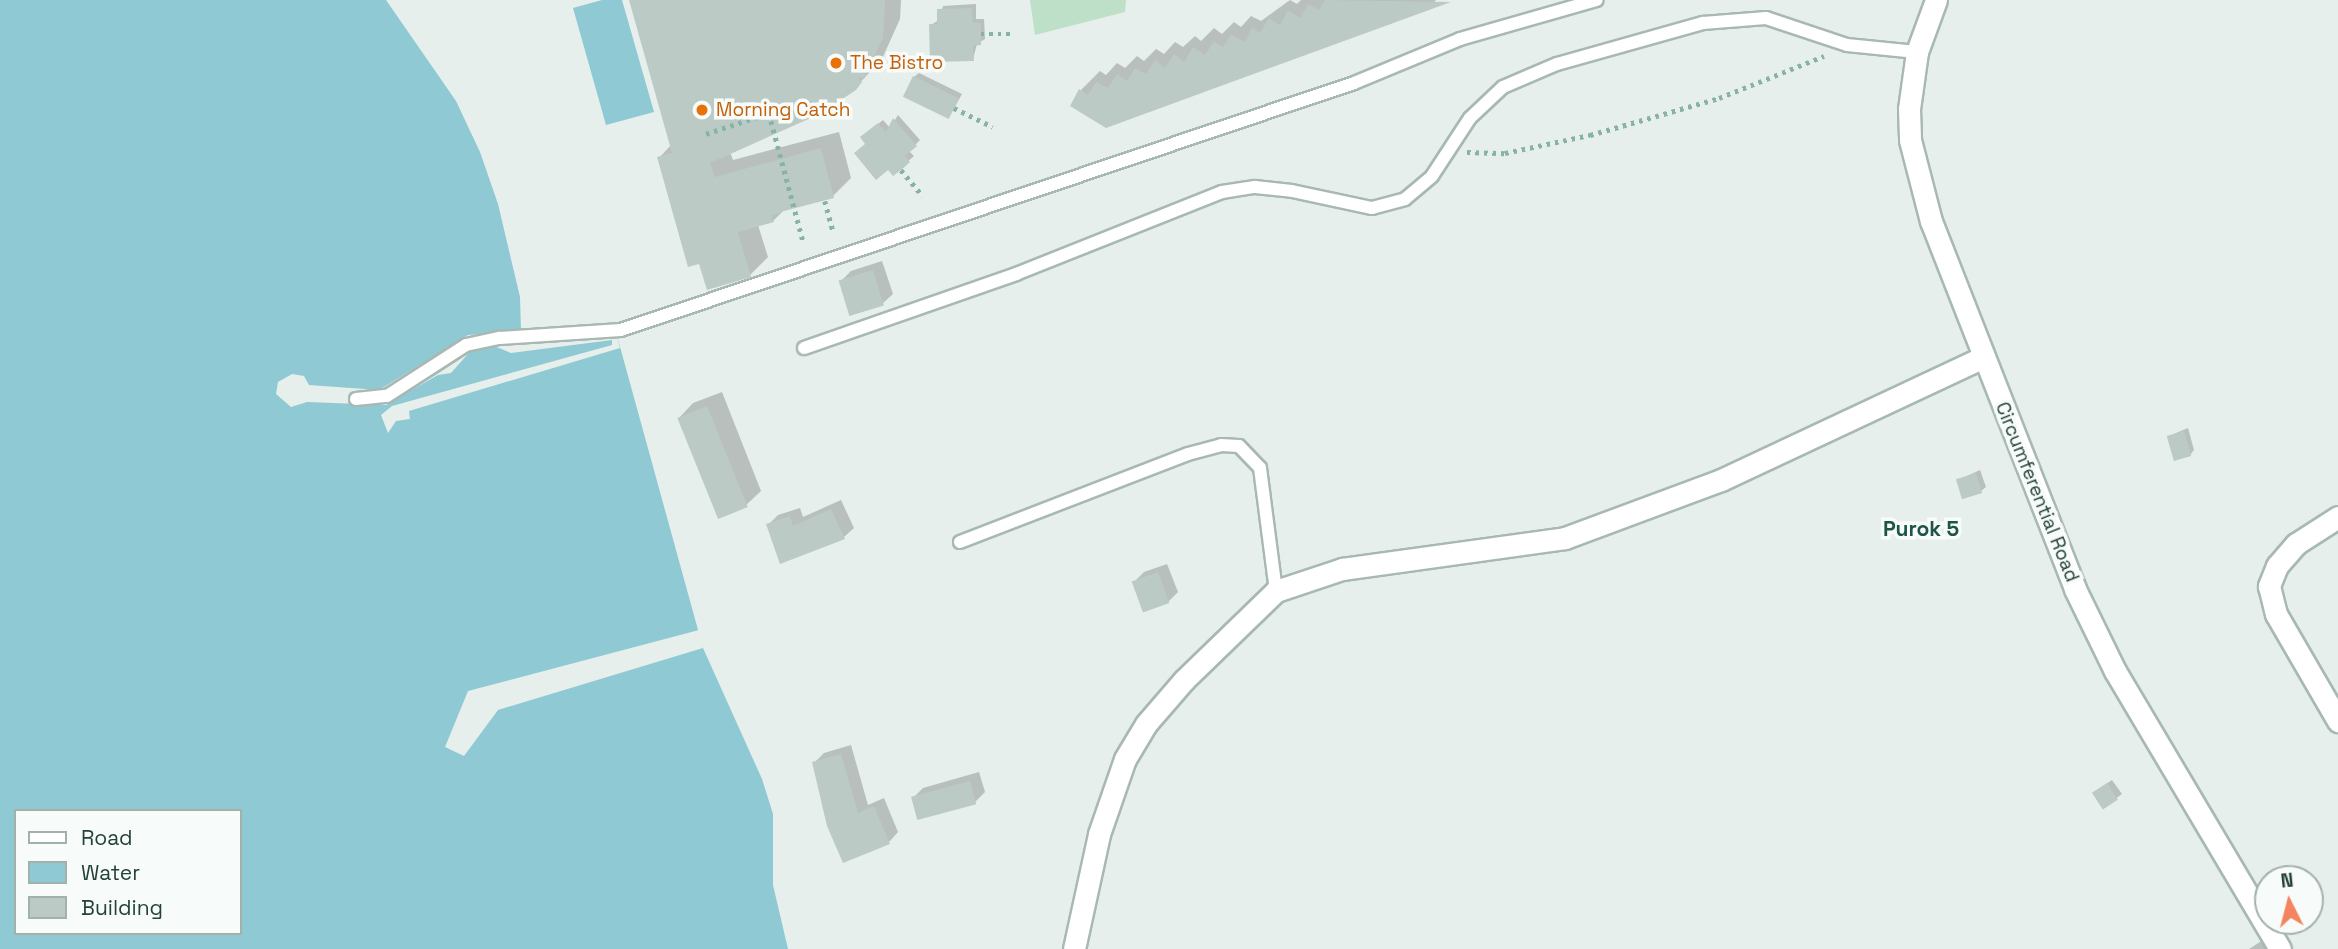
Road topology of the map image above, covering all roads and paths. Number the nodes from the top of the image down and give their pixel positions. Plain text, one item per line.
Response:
1 (1597, 0) edge
2 (1936, 0) edge
3 (981, 34) dead end
4 (1014, 34) dead end
5 (1847, 45) junction
6 (1917, 52) junction
7 (804, 108) dead end
8 (954, 108) dead end
9 (769, 113) junction
10 (993, 128) dead end
11 (706, 134) dead end
12 (1452, 152) junction
13 (901, 170) dead end
14 (923, 196) dead end
15 (825, 201) dead end
16 (833, 231) dead end
17 (803, 242) dead end
18 (804, 348) dead end
19 (1984, 357) junction
20 (356, 399) dead end
21 (2338, 517) edge
22 (960, 542) dead end
23 (1276, 591) junction
24 (2338, 721) edge
25 (1074, 949) edge
26 (2280, 949) edge

1 - 20 lane
2 - 6 street, Circumferential Road
3 - 4 path
5 - 6 lane
5 - 12 path
5 - 12 lane
6 - 19 street, Circumferential Road
7 - 9 path
8 - 10 path
9 - 11 path
9 - 17 path
12 - 18 lane
13 - 14 path
15 - 16 path
19 - 23 street
19 - 26 street, Circumferential Road
21 - 24 street
22 - 23 lane
23 - 25 street

